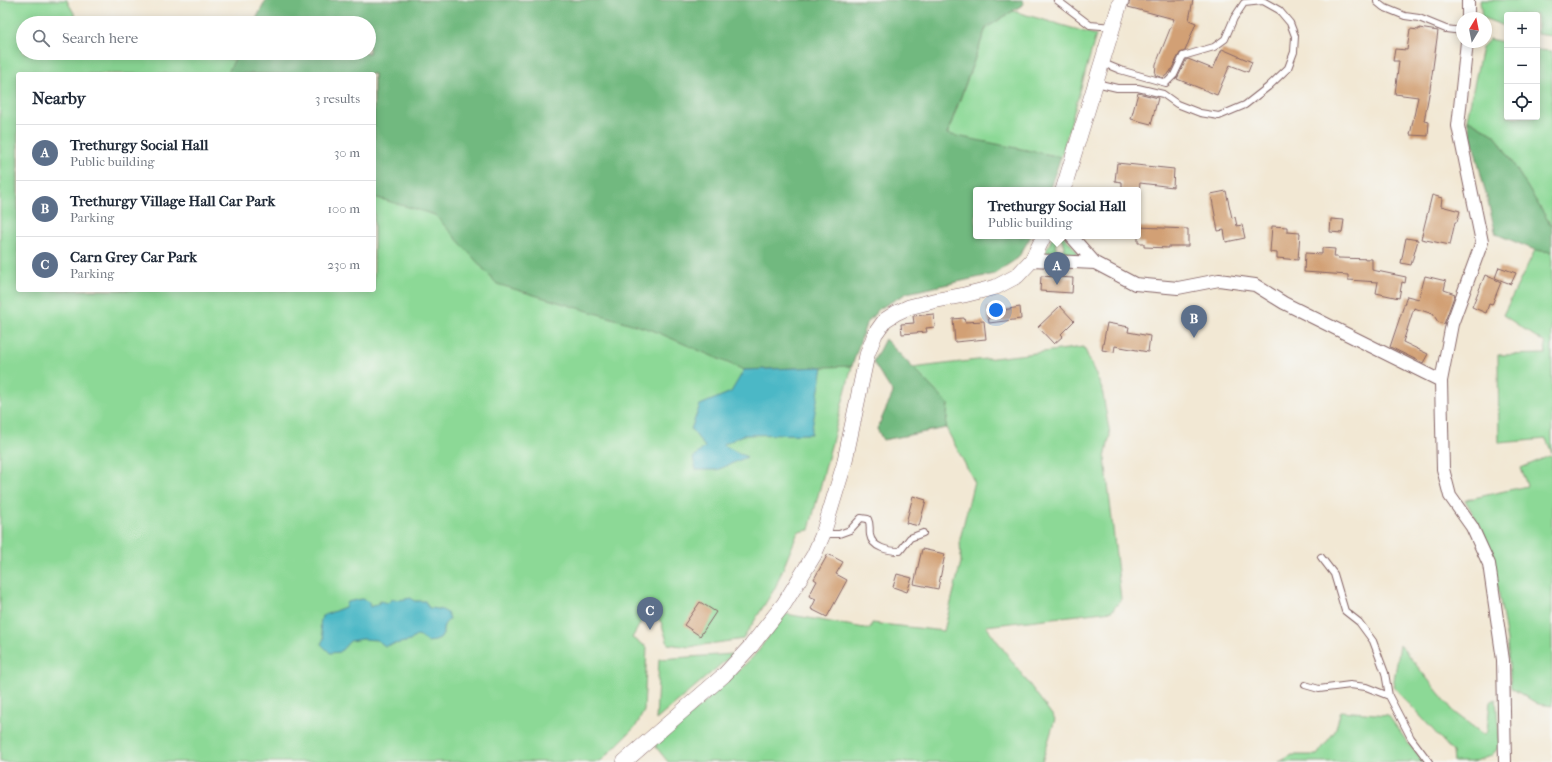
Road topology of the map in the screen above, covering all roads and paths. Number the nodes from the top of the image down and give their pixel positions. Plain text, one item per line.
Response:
1 (1057, 0) edge
2 (1121, 0) edge
3 (1377, 0) edge
4 (1468, 0) edge
5 (1468, 12) edge
6 (1113, 27) junction
7 (1456, 31) edge
8 (1466, 48) edge
9 (1103, 63) junction
10 (1096, 83) junction
11 (1064, 187) edge
12 (1042, 239) edge
13 (1074, 239) edge
14 (1032, 260) junction
15 (1095, 263) junction
16 (1441, 381) junction
17 (923, 533) dead end
18 (823, 534) junction
19 (1321, 557) dead end
20 (1305, 685) dead end
21 (1389, 696) junction
22 (624, 762) edge
23 (1429, 762) edge
24 (1505, 762) edge

1 - 6 lane
2 - 6 street
3 - 7 lane
4 - 5 street
6 - 9 street
8 - 16 street
9 - 10 street
9 - 10 lane
10 - 11 street
12 - 14 street
13 - 15 street
14 - 15 street
14 - 18 street
15 - 16 street
16 - 24 street
17 - 18 lane
18 - 22 street
19 - 21 lane
20 - 21 lane
21 - 23 lane

